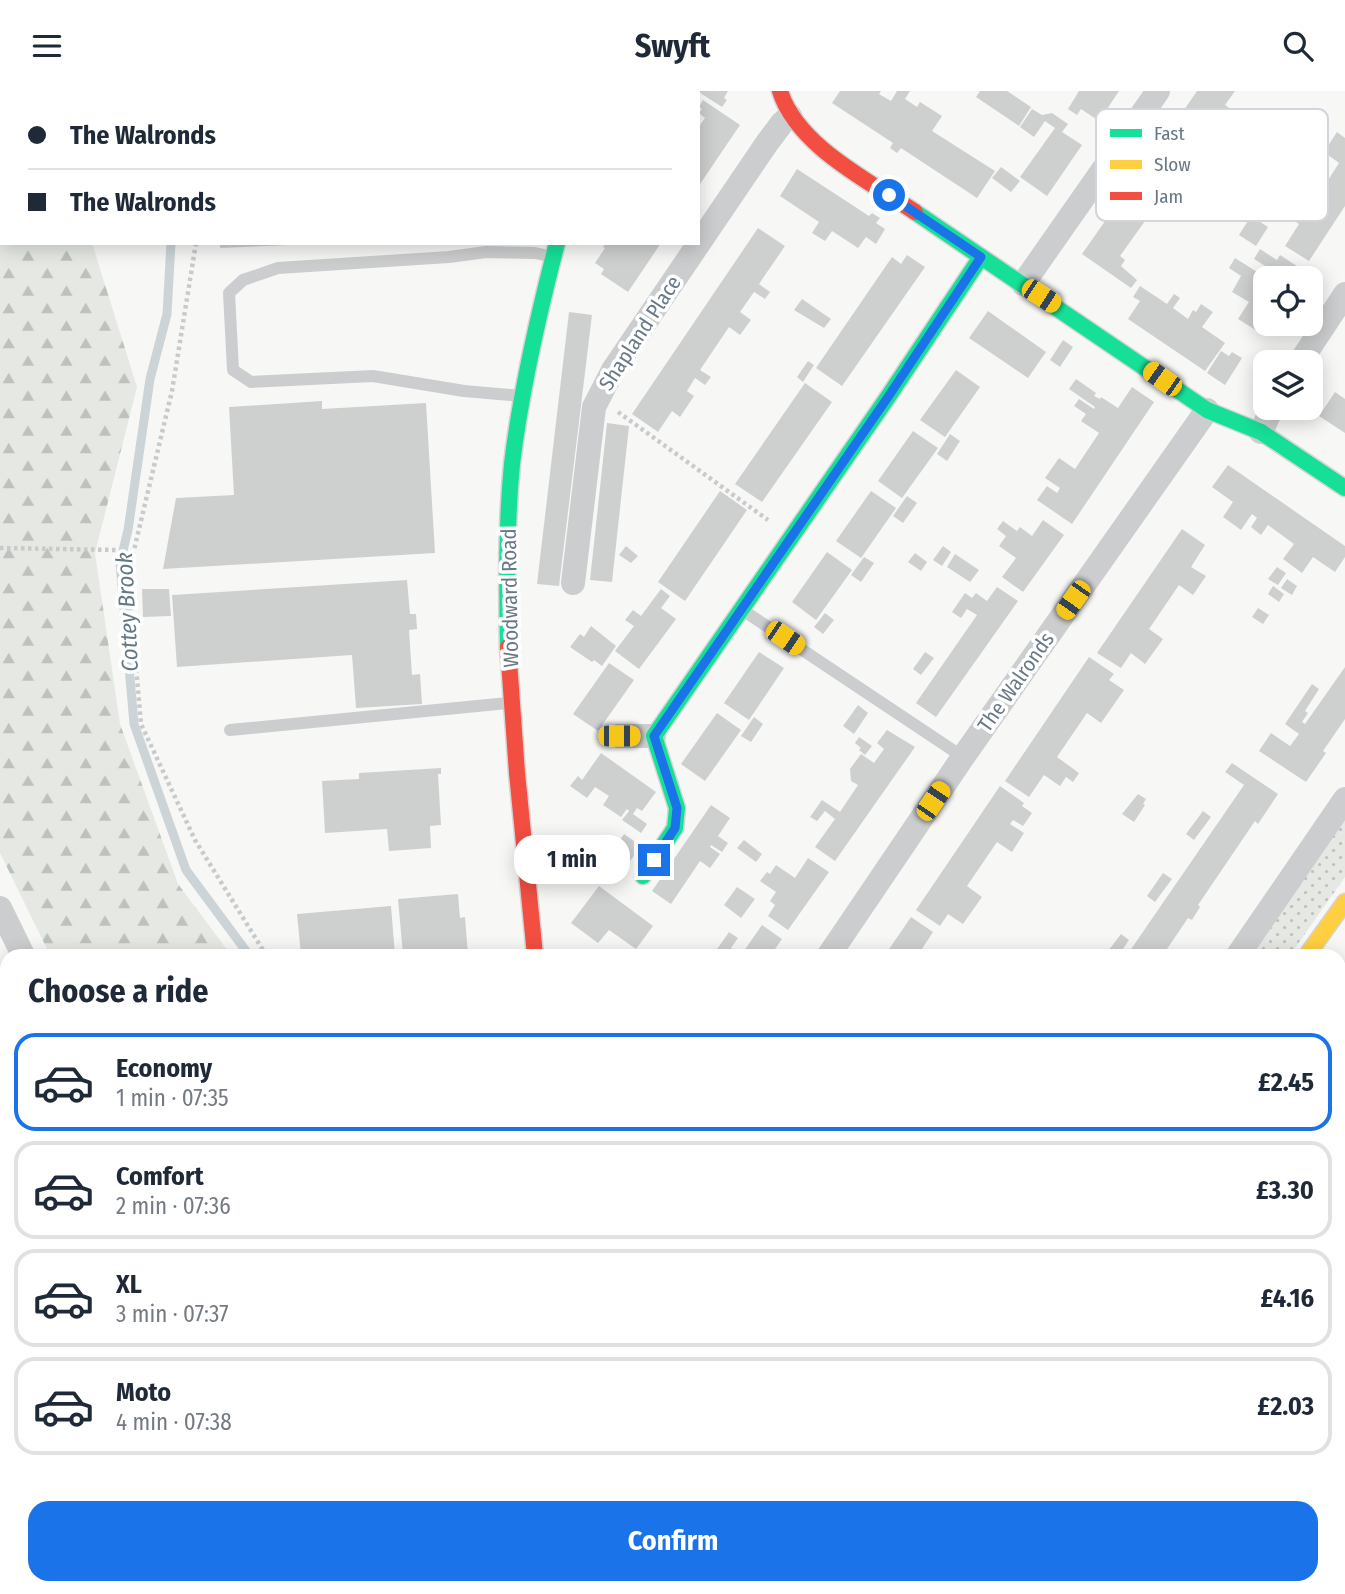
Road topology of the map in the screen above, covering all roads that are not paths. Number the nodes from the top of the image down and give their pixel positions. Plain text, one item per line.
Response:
1 (780, 91) edge
2 (1158, 91) edge
3 (1145, 109) edge
4 (790, 116) junction
5 (1096, 180) edge
6 (700, 241) edge
7 (697, 245) edge
8 (556, 250) edge
9 (981, 257) junction
10 (1023, 284) junction
11 (1345, 293) edge
12 (1308, 350) edge
13 (522, 395) junction
14 (1206, 410) junction
15 (1266, 420) edge
16 (1261, 432) junction
17 (1345, 488) edge
18 (573, 583) dead end
19 (741, 608) junction
20 (512, 703) junction
21 (230, 730) dead end
22 (619, 736) dead end
23 (654, 736) junction
24 (963, 757) junction
25 (1345, 799) edge
26 (643, 876) dead end
27 (1345, 902) edge
28 (0, 908) edge
29 (20, 949) edge
30 (534, 949) edge
31 (833, 949) edge
32 (1242, 949) edge
33 (1311, 949) edge

1 - 4 street
2 - 3 street
4 - 6 street, Shapland Place
4 - 9 street
5 - 10 street
7 - 18 street, Shapland Place
8 - 13 street, Woodward Road
8 - 13 lane
9 - 10 street
9 - 19 street
10 - 14 street
11 - 12 street
13 - 20 street, Woodward Road
14 - 16 street
14 - 24 street, The Walronds
15 - 16 street
16 - 17 street
19 - 23 street
19 - 24 lane
20 - 21 lane
20 - 30 street, Woodward Road
22 - 23 street
23 - 26 street
24 - 31 street, The Walronds
25 - 32 street
27 - 33 street
28 - 29 street

